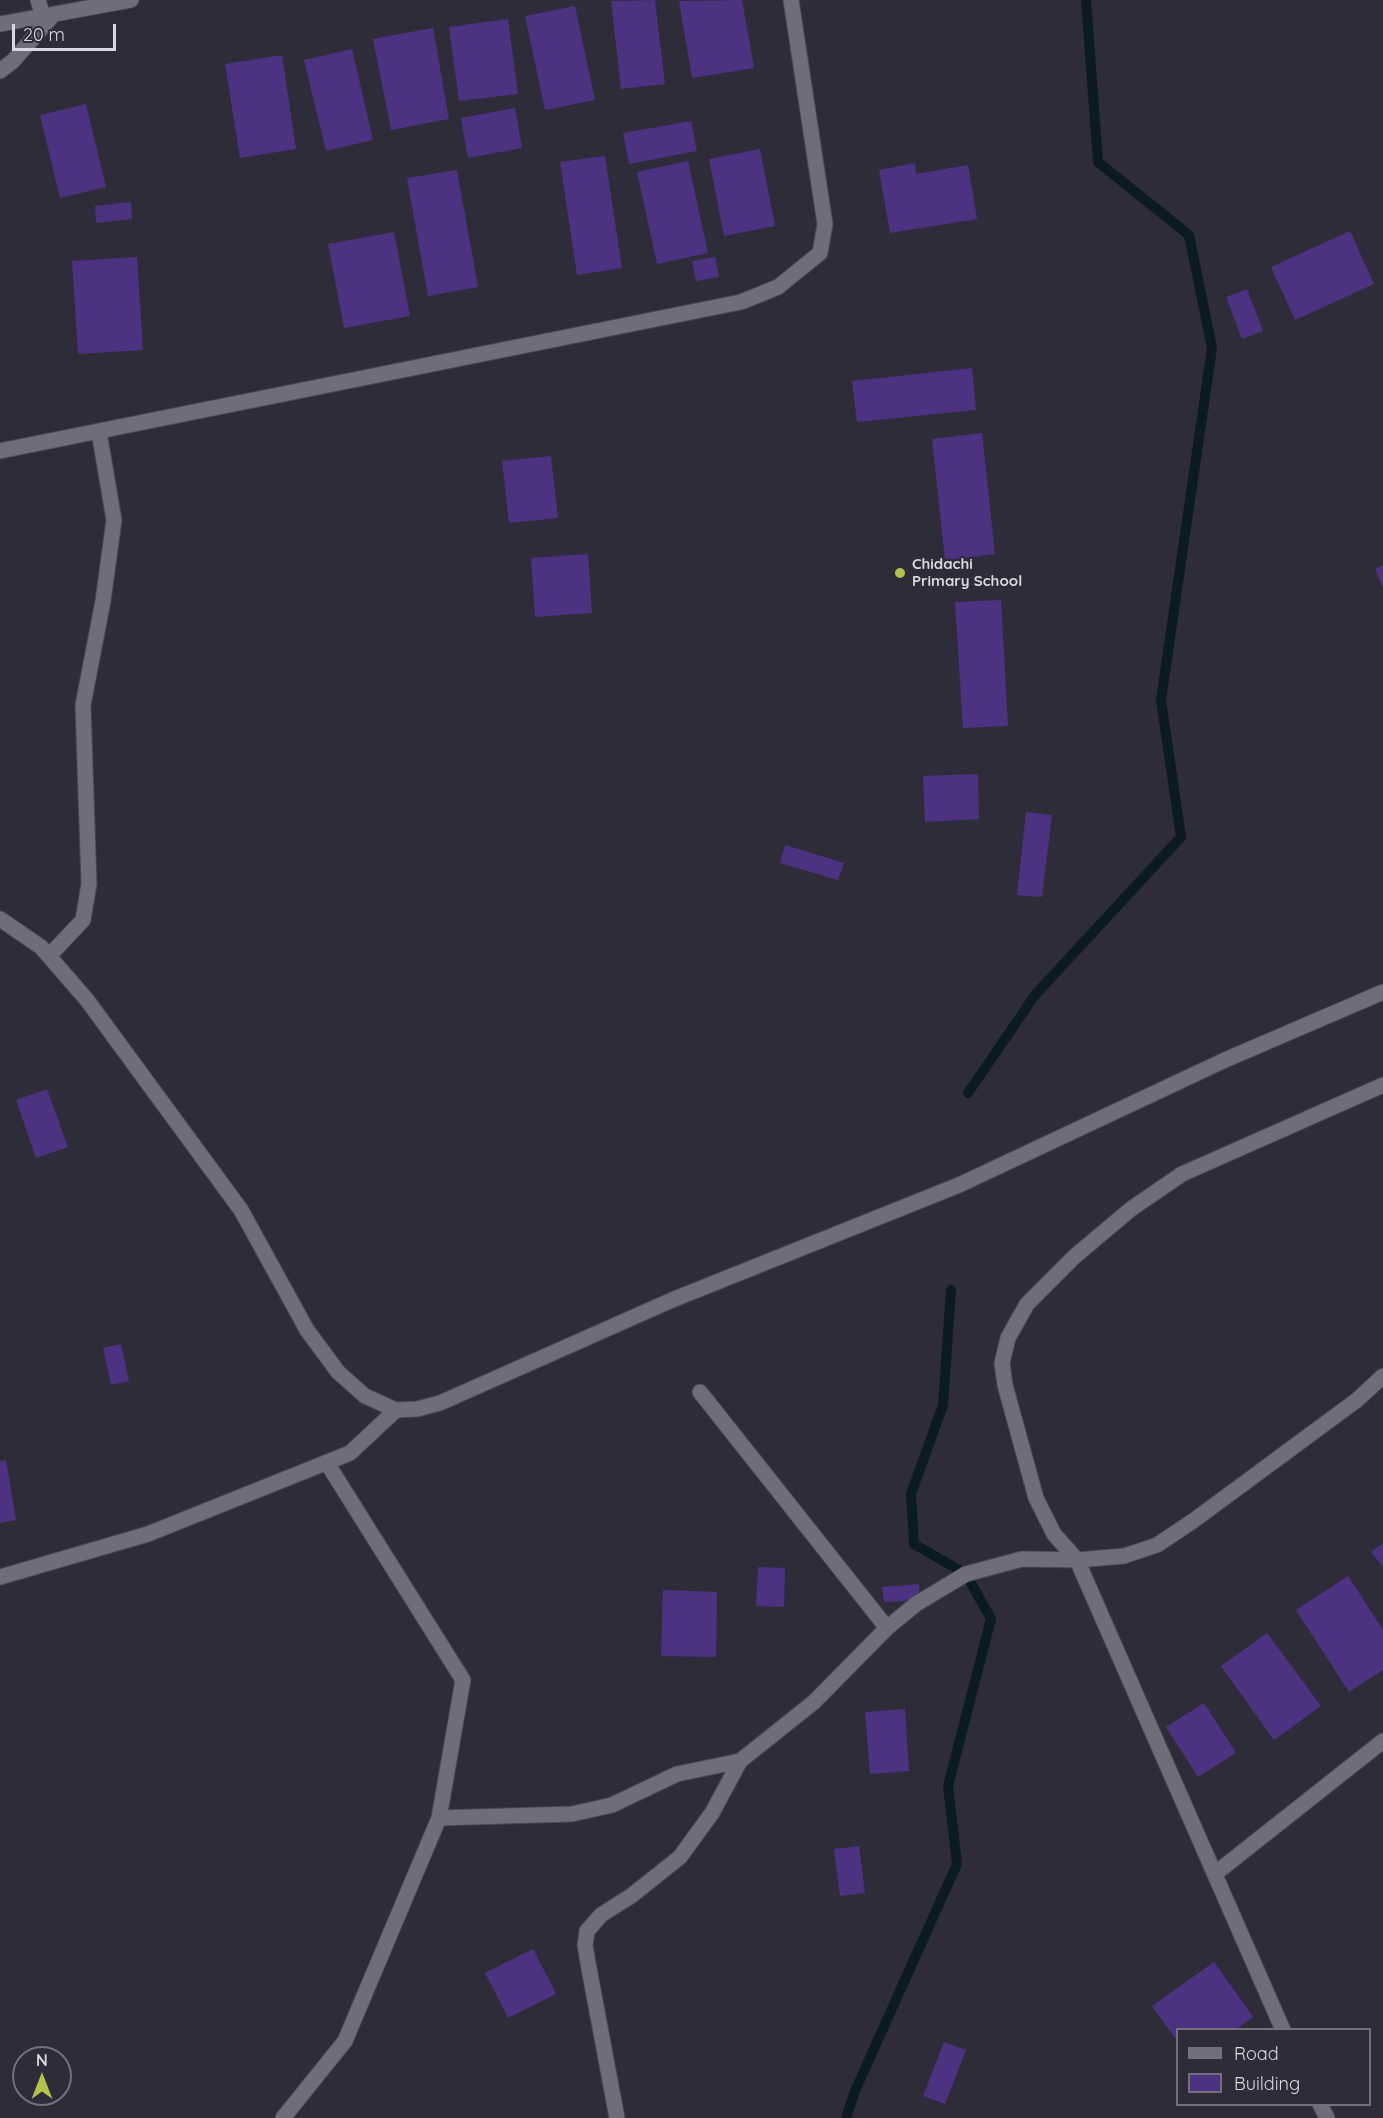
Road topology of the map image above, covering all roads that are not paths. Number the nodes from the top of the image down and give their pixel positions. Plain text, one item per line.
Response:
1 (38, 0) edge
2 (131, 0) edge
3 (791, 0) edge
4 (48, 15) junction
5 (0, 24) edge
6 (0, 72) edge
7 (99, 432) junction
8 (0, 451) edge
9 (0, 919) edge
10 (49, 956) junction
11 (1383, 992) edge
12 (1383, 1085) edge
13 (1383, 1376) edge
14 (700, 1392) dead end
15 (396, 1410) junction
16 (327, 1463) junction
17 (1077, 1560) junction
18 (0, 1577) edge
19 (886, 1628) junction
20 (1383, 1741) edge
21 (740, 1761) junction
22 (439, 1818) junction
23 (1216, 1873) junction
24 (1282, 2028) edge
25 (283, 2118) edge
26 (616, 2118) edge

1 - 4 street
2 - 4 street
3 - 7 street
4 - 5 street
4 - 6 street
7 - 8 street
7 - 10 street
9 - 10 street
10 - 15 street
11 - 15 street
12 - 17 street
13 - 17 street
14 - 19 street
15 - 16 street
16 - 18 street
16 - 22 street
17 - 19 street
17 - 23 street
19 - 21 street
20 - 23 street
21 - 22 street
21 - 26 street
22 - 25 street
23 - 24 street

